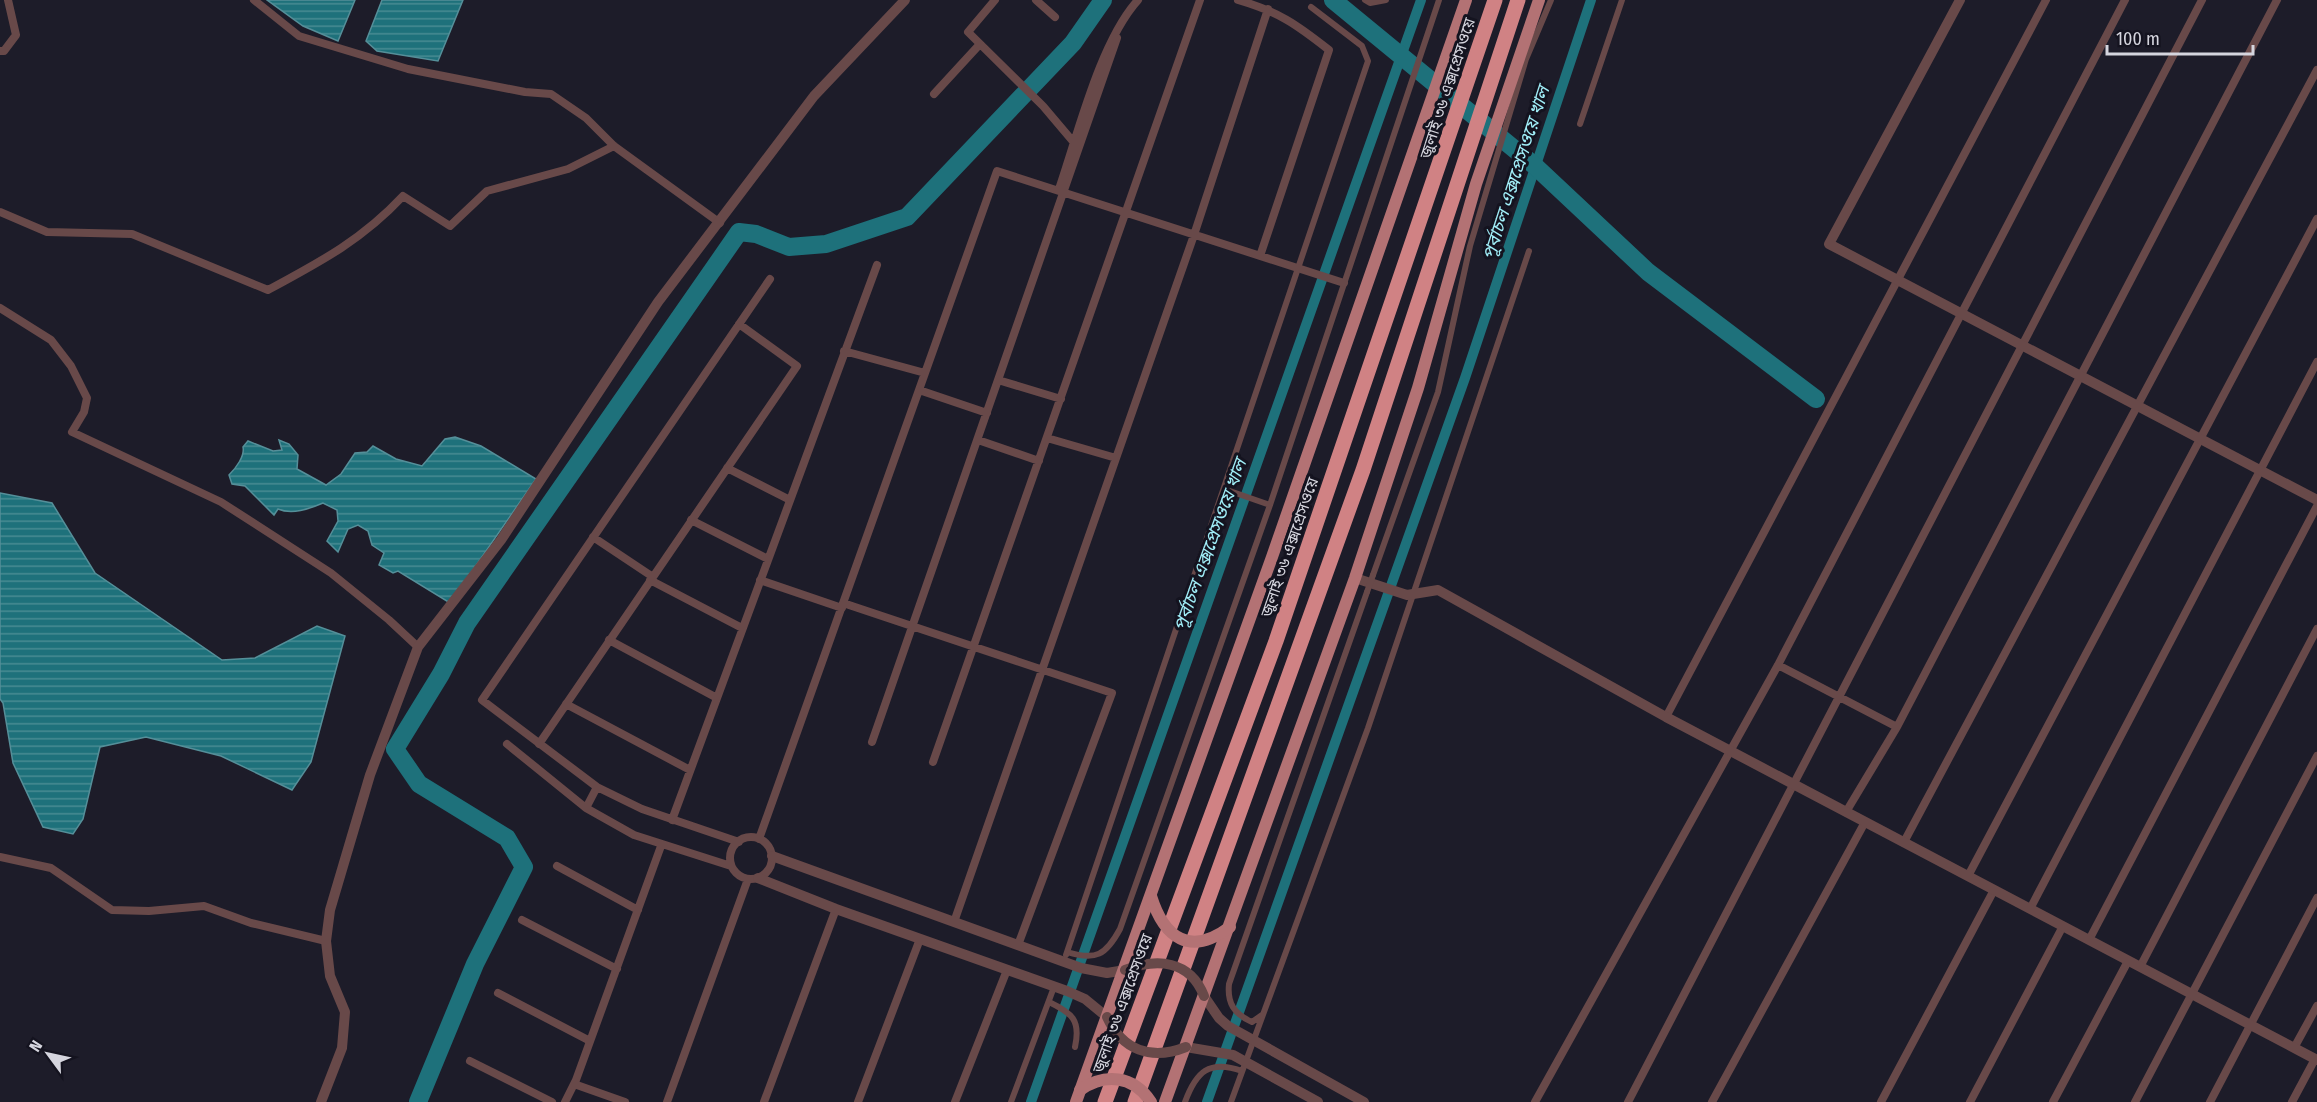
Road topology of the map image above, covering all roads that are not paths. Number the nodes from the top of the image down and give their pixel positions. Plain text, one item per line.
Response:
1 (8, 0) edge
2 (254, 0) edge
3 (905, 0) edge
4 (995, 0) edge
5 (1036, 0) edge
6 (1138, 0) edge
7 (1200, 0) edge
8 (1238, 0) edge
9 (1365, 0) edge
10 (1386, 0) edge
11 (1441, 0) edge
12 (1466, 0) edge
13 (1495, 0) edge
14 (1518, 0) edge
15 (1539, 0) edge
16 (1551, 0) edge
17 (1622, 0) edge
18 (1960, 0) edge
19 (2046, 0) edge
20 (2125, 0) edge
21 (2202, 0) edge
22 (2277, 0) edge
23 (1263, 5) edge
24 (1311, 7) dead end
25 (1055, 18) dead end
26 (1117, 38) dead end
27 (1430, 40) dead end
28 (980, 44) junction
29 (0, 51) edge
30 (1522, 59) junction
31 (2317, 70) edge
32 (934, 94) dead end
33 (1580, 124) dead end
34 (614, 146) junction
35 (1079, 148) junction
36 (1482, 185) junction
37 (1061, 191) junction
38 (0, 212) edge
39 (1127, 214) junction
40 (2317, 219) edge
41 (720, 223) junction
42 (1194, 235) junction
43 (1529, 251) dead end
44 (1260, 256) junction
45 (876, 265) dead end
46 (1298, 269) junction
47 (770, 279) dead end
48 (1898, 280) junction
49 (1344, 283) junction
50 (0, 308) edge
51 (1961, 313) junction
52 (739, 324) junction
53 (2021, 345) junction
54 (844, 351) junction
55 (2317, 362) edge
56 (925, 373) junction
57 (2081, 376) junction
58 (998, 380) junction
59 (919, 390) junction
60 (1061, 399) junction
61 (2137, 406) junction
62 (987, 413) junction
63 (1047, 438) junction
64 (2200, 439) junction
65 (978, 440) junction
66 (1116, 458) junction
67 (1039, 461) junction
68 (727, 468) junction
69 (2259, 470) junction
70 (1224, 489) junction
71 (790, 500) junction
72 (2317, 500) edge
73 (1270, 505) junction
74 (2317, 506) edge
75 (691, 520) junction
76 (593, 537) junction
77 (768, 559) junction
78 (1355, 578) junction
79 (651, 579) junction
80 (760, 580) junction
81 (1370, 584) junction
82 (1411, 595) junction
83 (842, 606) junction
84 (913, 626) junction
85 (742, 628) junction
86 (2317, 629) edge
87 (609, 640) junction
88 (418, 648) junction
89 (974, 648) junction
90 (1778, 665) junction
91 (1042, 670) junction
92 (1838, 695) junction
93 (717, 698) junction
94 (566, 704) junction
95 (1666, 717) junction
96 (1897, 727) junction
97 (872, 742) dead end
98 (507, 744) dead end
99 (539, 744) junction
100 (1729, 750) junction
101 (2317, 756) edge
102 (933, 762) dead end
103 (690, 770) junction
104 (1792, 783) junction
105 (597, 787) junction
106 (586, 808) junction
107 (1846, 812) junction
108 (672, 820) junction
109 (1864, 822) junction
110 (759, 839) junction
111 (739, 842) junction
112 (1904, 842) junction
113 (661, 846) junction
114 (772, 856) junction
115 (0, 857) edge
116 (557, 866) dead end
117 (731, 866) junction
118 (1968, 876) junction
119 (753, 879) junction
120 (1994, 890) junction
121 (1151, 896) junction
122 (2317, 898) edge
123 (836, 909) junction
124 (2030, 909) junction
125 (638, 910) junction
126 (522, 920) dead end
127 (954, 922) junction
128 (2063, 926) junction
129 (1230, 927) junction
130 (920, 939) junction
131 (2089, 940) junction
132 (326, 941) junction
133 (1018, 945) junction
134 (1065, 957) junction
135 (2128, 961) junction
136 (2140, 967) junction
137 (616, 969) junction
138 (1007, 970) junction
139 (1125, 970) junction
140 (1054, 987) junction
141 (498, 993) dead end
142 (2192, 994) junction
143 (1204, 996) junction
144 (1049, 1002) dead end
145 (2317, 1006) edge
146 (1263, 1015) junction
147 (1107, 1017) junction
148 (2251, 1025) junction
149 (1254, 1038) junction
150 (590, 1041) junction
151 (1075, 1047) dead end
152 (1186, 1047) junction
153 (2294, 1048) junction
154 (2316, 1060) edge
155 (470, 1061) dead end
156 (1244, 1066) junction
157 (574, 1084) junction
158 (1078, 1096) edge
159 (321, 1102) edge
160 (552, 1102) edge
161 (565, 1102) edge
162 (625, 1102) edge
163 (667, 1102) edge
164 (764, 1102) edge
165 (858, 1102) edge
166 (954, 1102) edge
167 (1011, 1102) edge
168 (1105, 1102) edge
169 (1136, 1102) edge
170 (1151, 1102) edge
171 (1165, 1102) edge
172 (1185, 1102) edge
173 (1231, 1102) edge
174 (1318, 1102) edge
175 (1364, 1102) edge
176 (1535, 1102) edge
177 (1628, 1102) edge
178 (1712, 1102) edge
179 (1881, 1102) edge
180 (1970, 1102) edge
181 (2053, 1102) edge
182 (2135, 1102) edge
183 (2210, 1102) edge
184 (2292, 1102) edge

1 - 29 street
2 - 34 street
3 - 41 street
4 - 28 street
5 - 25 street
6 - 37 street
7 - 39 street
8 - 23 street
9 - 10 street
11 - 27 street
11 - 49 street
12 - 121 main road
13 - 168 highway, জুলাই ৩৬ এক্সপ্রেসওয়ে
14 - 169 highway
15 - 30 main road
16 - 30 street
17 - 33 street
18 - 48 street
19 - 48 street
20 - 51 street
21 - 53 street
22 - 57 street
23 - 42 street
23 - 44 street
24 - 46 street
26 - 35 street
28 - 32 street
28 - 35 street
30 - 36 main road
31 - 61 street
34 - 38 street
34 - 41 street
35 - 37 street
36 - 78 main road
36 - 81 street
37 - 39 street
37 - 56 street
37 - 58 street
39 - 42 street
39 - 60 street
40 - 64 street
41 - 88 street
42 - 44 street
42 - 66 street
43 - 82 street
44 - 46 street
45 - 54 street
46 - 49 street
46 - 70 street
47 - 52 street
48 - 51 street
48 - 95 street
49 - 73 street
50 - 88 street
51 - 53 street
51 - 90 street
52 - 68 street
52 - 76 street
53 - 57 street
53 - 92 street
54 - 56 street
54 - 71 street
55 - 69 street
56 - 59 street
57 - 61 street
57 - 96 street
58 - 60 street
58 - 62 street
59 - 62 street
59 - 83 street
60 - 63 street
61 - 64 street
61 - 112 street
62 - 65 street
63 - 66 street
63 - 67 street
64 - 69 street
64 - 118 street
65 - 67 street
65 - 84 street
66 - 91 street
67 - 89 street
68 - 71 street
68 - 75 street
69 - 72 street
69 - 124 street
70 - 73 street
70 - 134 street
71 - 77 street
73 - 134 street
74 - 131 street
75 - 77 street
75 - 79 street
76 - 79 street
76 - 99 street
77 - 80 street
78 - 81 street
78 - 129 main road
79 - 85 street
79 - 87 street
80 - 83 street
80 - 85 street
81 - 82 street
81 - 146 street
82 - 95 street
82 - 146 street
83 - 84 street
83 - 110 street
84 - 89 street
84 - 97 street
85 - 93 street
86 - 136 street
87 - 93 street
87 - 94 street
88 - 132 street
89 - 91 street
89 - 102 street
90 - 92 street
90 - 100 street
91 - 127 street
91 - 133 street
92 - 96 street
92 - 104 street
93 - 103 street
94 - 99 street
94 - 103 street
95 - 100 street
96 - 107 street
98 - 106 street
99 - 105 street
100 - 104 street
100 - 176 street
101 - 142 street
103 - 108 street
104 - 107 street
104 - 177 street
105 - 106 street
105 - 108 street
106 - 113 street
107 - 109 street
108 - 111 street
109 - 112 street
109 - 178 street
110 - 111 street
110 - 114 street
111 - 117 street
112 - 118 street
113 - 117 street
113 - 125 street
114 - 119 street
114 - 127 street
115 - 132 street
116 - 125 street
117 - 119 street
118 - 120 street
119 - 123 street
119 - 163 street
120 - 124 street
120 - 179 street
121 - 129 main road, bridge
121 - 139 main road
122 - 148 street
123 - 130 street
123 - 164 street
124 - 128 street
125 - 137 street
126 - 137 street
127 - 133 street
128 - 131 street
128 - 180 street
129 - 143 main road
130 - 138 street
130 - 165 street
131 - 135 street
132 - 159 street
133 - 134 street
134 - 139 street
135 - 136 street
135 - 181 street
136 - 142 street
137 - 150 street
138 - 140 street
138 - 166 street
139 - 143 street, bridge
139 - 147 main road
140 - 147 street
140 - 167 street
141 - 150 street
142 - 148 street
142 - 182 street
143 - 149 street
143 - 152 main road
144 - 151 street, bridge
145 - 153 street
146 - 149 street
147 - 152 street, bridge
147 - 158 main road
148 - 153 street
148 - 183 street
149 - 156 street
149 - 175 street
150 - 157 street
152 - 156 street
152 - 171 main road
153 - 154 street
154 - 184 street
155 - 160 street
156 - 172 street
156 - 173 street
156 - 174 street
157 - 161 street
157 - 162 street
158 - 170 main road, bridge

